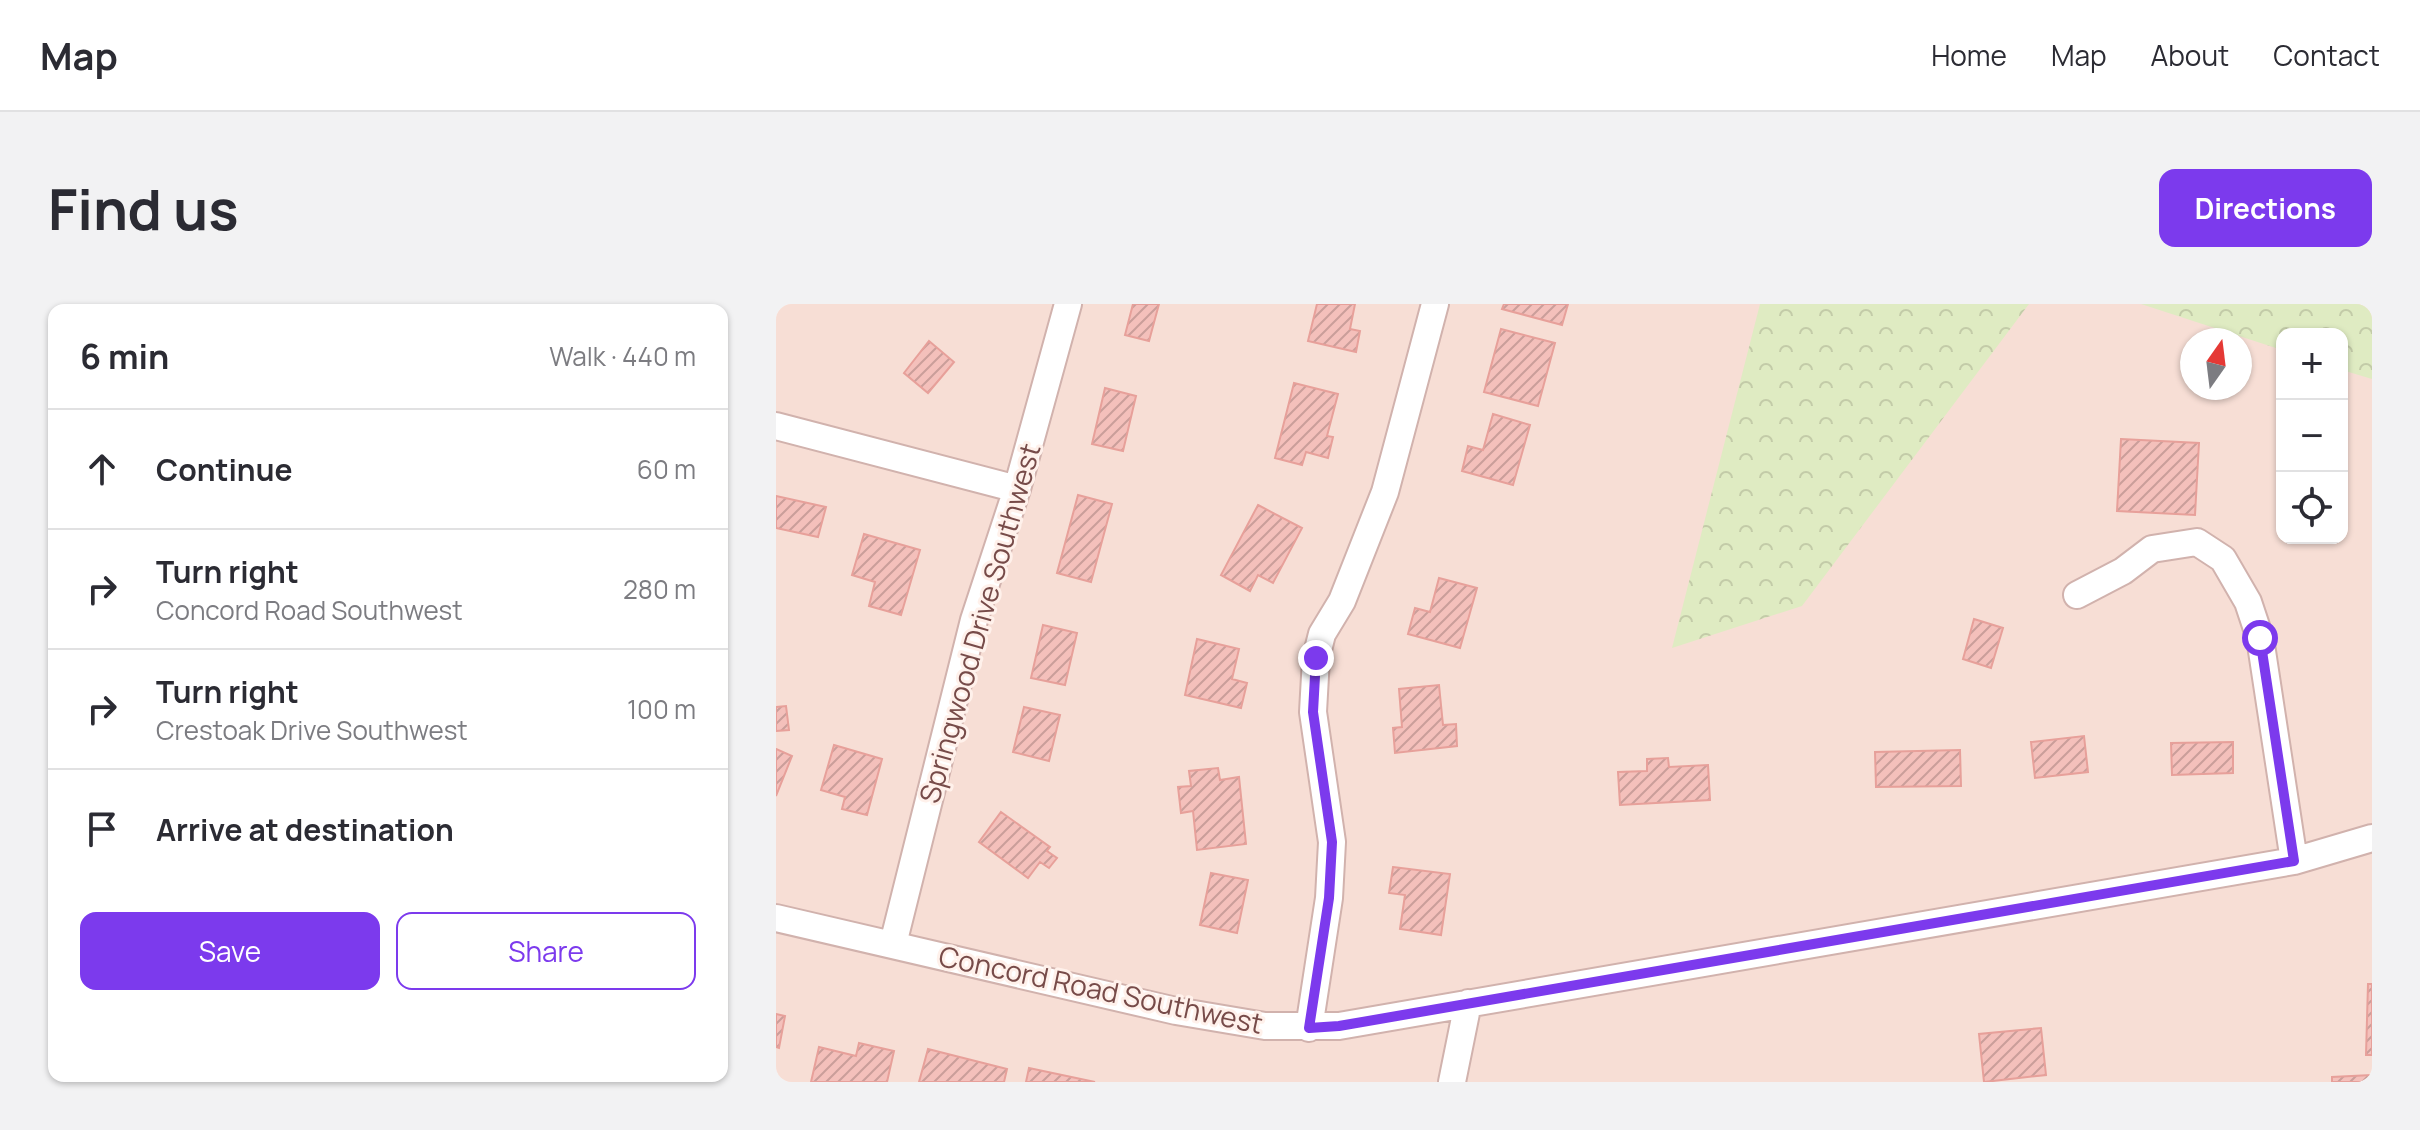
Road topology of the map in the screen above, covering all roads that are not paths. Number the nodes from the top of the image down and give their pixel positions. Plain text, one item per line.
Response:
1 (1068, 304) edge
2 (1435, 304) edge
3 (776, 426) edge
4 (1017, 489) junction
5 (2077, 595) dead end
6 (2372, 838) edge
7 (2294, 861) junction
8 (776, 918) edge
9 (893, 944) junction
10 (1468, 1003) junction
11 (1309, 1028) junction
12 (1452, 1082) edge

1 - 4 street, Springwood Drive Southwest
2 - 11 street
3 - 4 street
4 - 9 street, Springwood Drive Southwest
5 - 7 street
6 - 7 street, Concord Road Southwest
7 - 10 street, Concord Road Southwest
8 - 9 street, Concord Road Southwest
9 - 11 street, Concord Road Southwest
10 - 11 street, Concord Road Southwest
10 - 12 street

